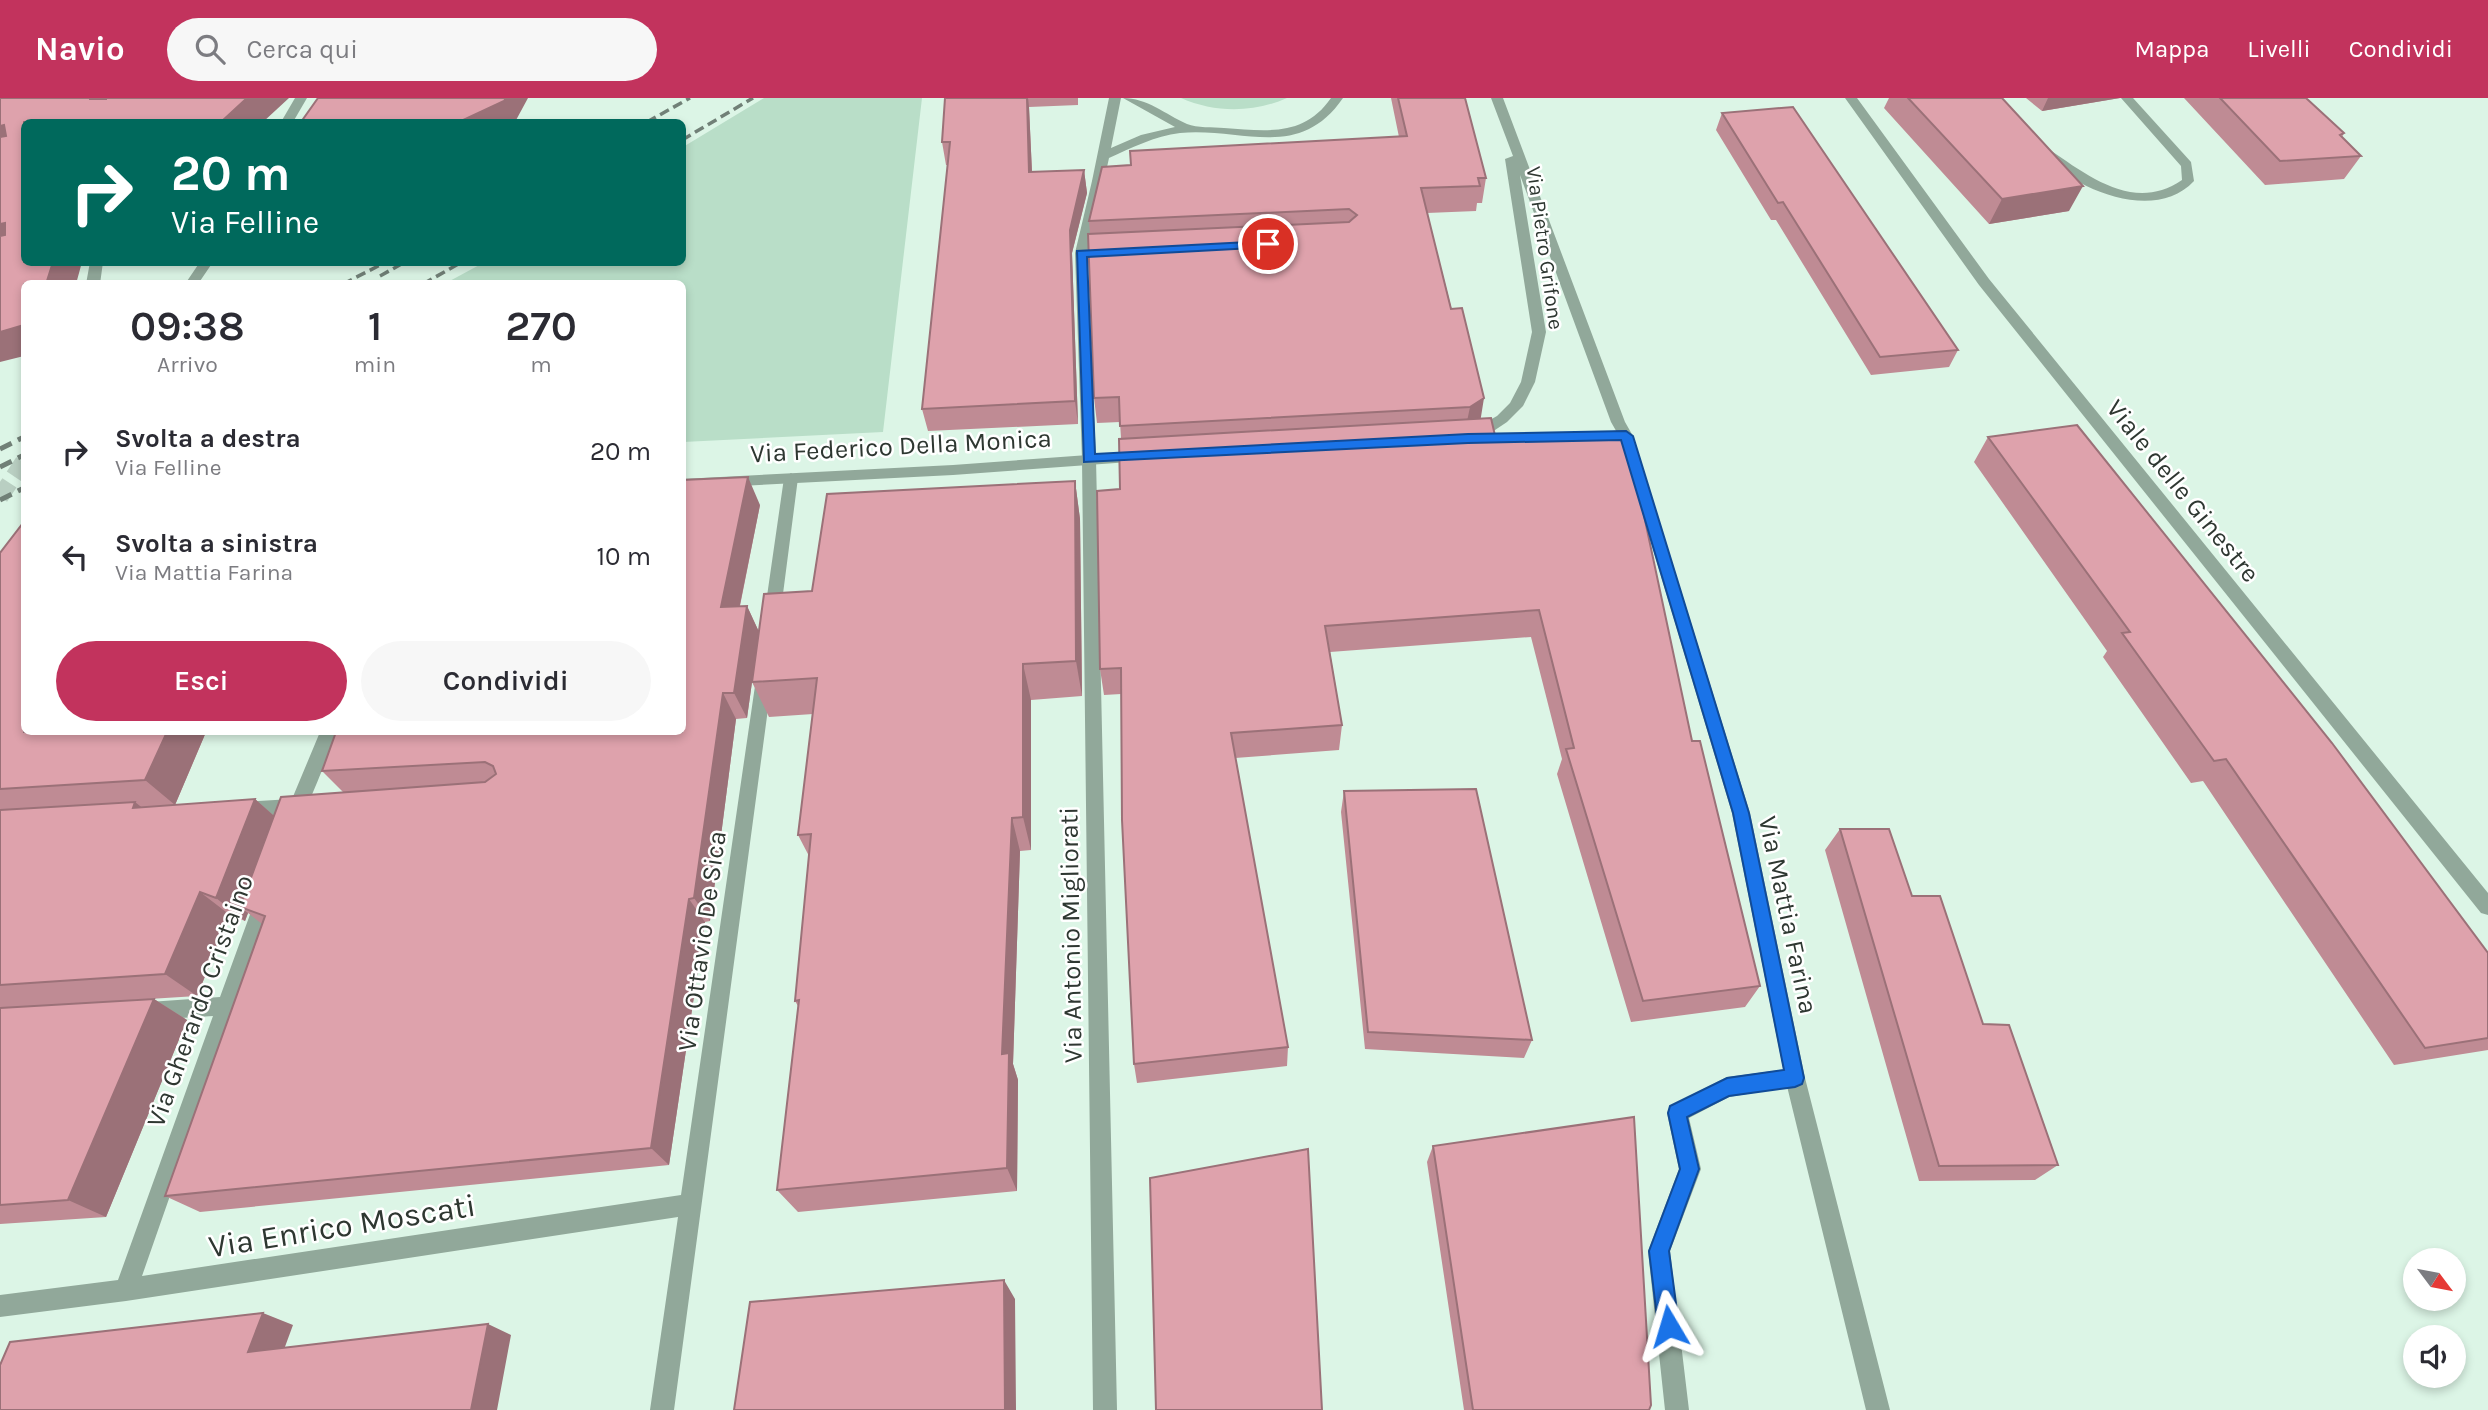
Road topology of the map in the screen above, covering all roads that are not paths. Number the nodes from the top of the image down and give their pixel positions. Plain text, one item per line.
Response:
1 (301, 98) edge
2 (1115, 98) edge
3 (1129, 98) edge
4 (1337, 98) edge
5 (1497, 98) edge
6 (1851, 98) edge
7 (2127, 98) edge
8 (1504, 118) junction
9 (289, 119) edge
10 (1188, 129) junction
11 (2035, 145) edge
12 (1103, 156) junction
13 (1619, 436) joint
14 (1573, 437) edge
15 (1156, 455) edge
16 (1089, 459) junction
17 (791, 478) junction
18 (686, 484) edge
19 (327, 735) edge
20 (305, 806) junction
21 (217, 811) edge
22 (289, 831) edge
23 (271, 881) edge
24 (2488, 907) edge
25 (226, 1006) junction
26 (133, 1012) edge
27 (1795, 1078) junction
28 (692, 1204) junction
29 (126, 1290) junction
30 (0, 1306) edge
31 (662, 1410) edge
32 (1105, 1410) edge
33 (1677, 1410) edge
34 (1878, 1410) edge

1 - 9 street
2 - 12 street, Via Antonio Migliorati
3 - 10 street
4 - 10 street
5 - 8 street, Via Pietro Grifone
6 - 24 street, Viale delle Ginestre
7 - 11 street
8 - 13 street, Via Pietro Grifone
8 - 14 street, Via Pietro Grifone
10 - 12 street
12 - 16 street, Via Antonio Migliorati
13 - 27 street, Via Mattia Farina
15 - 16 street, Via Federico Della Monica
16 - 17 street, Via Federico Della Monica
16 - 32 street, Via Antonio Migliorati
17 - 18 street, Via Federico Della Monica
17 - 28 street, Via Ottavio De Sica
19 - 20 street
20 - 21 street
20 - 22 street
23 - 25 street, Via Gherardo Cristaino
25 - 26 street
25 - 29 street, Via Gherardo Cristaino
27 - 33 street
27 - 34 street, Via Mattia Farina
28 - 29 street, Via Enrico Moscati
28 - 31 street, Via Ottavio De Sica
29 - 30 street, Via Enrico Moscati

